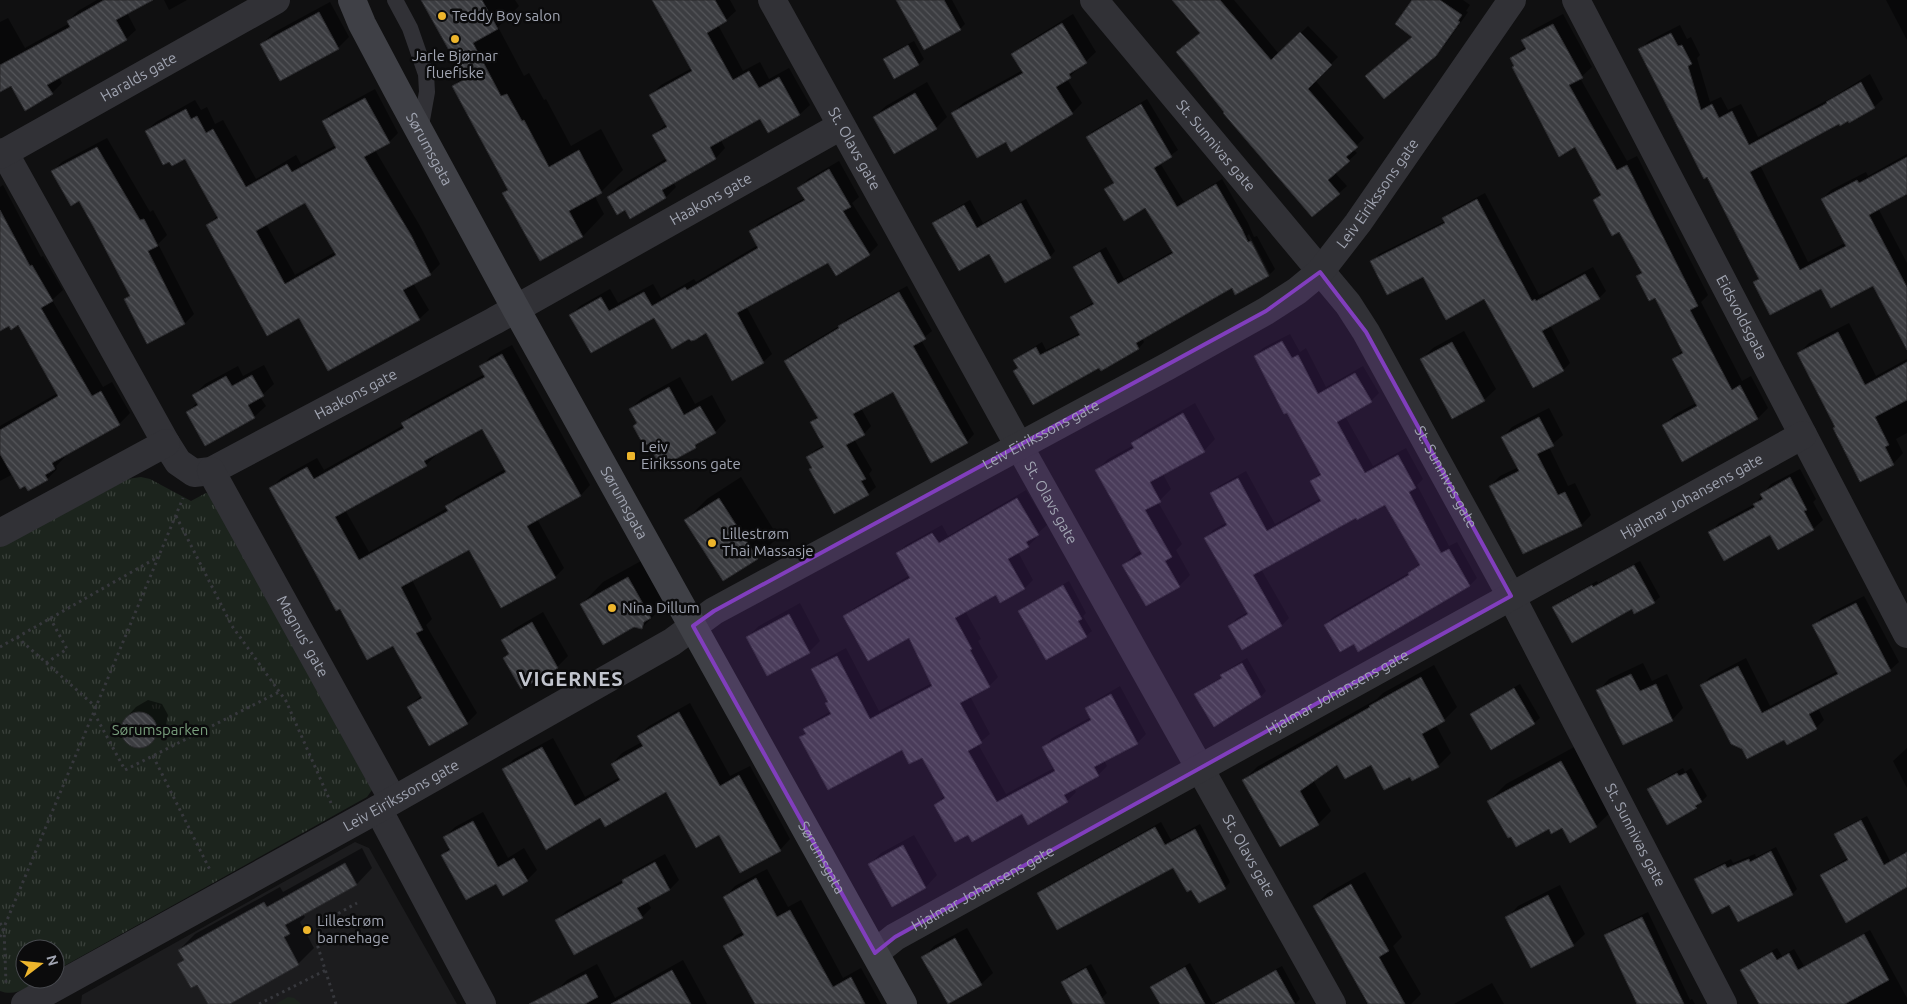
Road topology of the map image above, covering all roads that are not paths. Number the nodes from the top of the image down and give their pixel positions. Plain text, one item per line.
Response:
1 (276, 0) edge
2 (352, 0) edge
3 (396, 0) edge
4 (772, 0) edge
5 (1094, 0) edge
6 (1512, 0) edge
7 (1576, 0) edge
8 (841, 126) junction
9 (420, 131) junction
10 (2, 154) edge
11 (1320, 272) junction
12 (516, 309) junction
13 (1803, 435) junction
14 (166, 443) junction
15 (1019, 446) junction
16 (203, 472) junction
17 (0, 533) edge
18 (1511, 596) junction
19 (693, 626) junction
20 (1907, 634) edge
21 (1201, 768) junction
22 (385, 804) junction
23 (875, 953) junction
24 (40, 1001) edge
25 (482, 1004) edge
26 (903, 1004) edge
27 (1332, 1004) edge
28 (1723, 1004) edge

1 - 10 street, Haralds gate
2 - 9 main road, Sørumsgata
3 - 9 lane
4 - 8 street, St. Olavs gate
5 - 11 street, St. Sunnivas gate
6 - 11 street, Leiv Eirikssons gate
7 - 13 street, Eidsvoldsgata
8 - 12 street, Haakons gate
8 - 15 street, St. Olavs gate
9 - 12 main road, Sørumsgata
10 - 14 street
11 - 15 street, Leiv Eirikssons gate
11 - 18 street, St. Sunnivas gate
12 - 16 street, Haakons gate
12 - 19 main road, Sørumsgata
13 - 18 street, Hjalmar Johansens gate
13 - 20 street, Eidsvoldsgata
14 - 16 street
14 - 17 street
15 - 19 street, Leiv Eirikssons gate
15 - 21 street, St. Olavs gate
16 - 22 street, Magnus' gate
18 - 21 street, Hjalmar Johansens gate
18 - 28 street, St. Sunnivas gate
19 - 22 street, Leiv Eirikssons gate
19 - 23 main road, Sørumsgata
21 - 23 street, Hjalmar Johansens gate
21 - 27 street, St. Olavs gate
22 - 24 street, Leiv Eirikssons gate
22 - 25 street, Magnus' gate
23 - 26 main road, Sørumsgata

